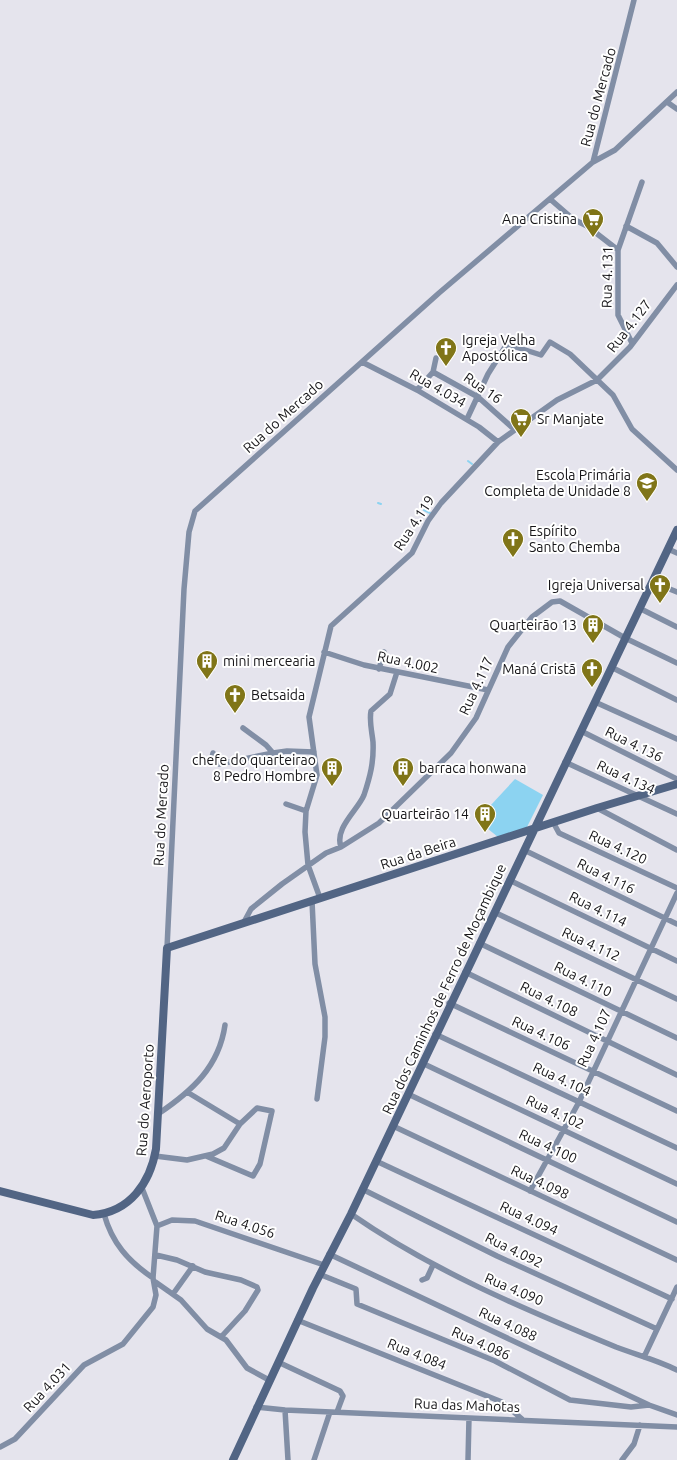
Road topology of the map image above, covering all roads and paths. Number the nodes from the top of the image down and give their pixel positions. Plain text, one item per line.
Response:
1 (634, 0) edge
2 (677, 92) edge
3 (667, 102) junction
4 (677, 110) edge
5 (593, 162) junction
6 (642, 182) dead end
7 (550, 199) junction
8 (626, 226) junction
9 (618, 250) junction
10 (677, 267) edge
11 (677, 285) edge
12 (632, 343) junction
13 (436, 358) dead end
14 (362, 362) junction
15 (433, 372) junction
16 (597, 380) junction
17 (416, 390) junction
18 (478, 397) junction
19 (467, 419) junction
20 (515, 430) junction
21 (498, 442) junction
22 (677, 470) edge
23 (677, 530) edge
24 (668, 549) junction
25 (677, 553) edge
26 (652, 582) junction
27 (677, 592) edge
28 (639, 608) junction
29 (677, 627) edge
30 (625, 638) junction
31 (324, 652) junction
32 (384, 652) dead end
33 (677, 663) edge
34 (611, 667) junction
35 (379, 669) junction
36 (396, 672) junction
37 (488, 690) junction
38 (677, 700) edge
39 (595, 702) junction
40 (243, 728) dead end
41 (581, 731) junction
42 (677, 739) edge
43 (314, 752) junction
44 (213, 753) dead end
45 (273, 753) junction
46 (565, 762) junction
47 (677, 779) edge
48 (677, 784) edge
49 (638, 795) junction
50 (286, 804) dead end
51 (597, 808) junction
52 (306, 811) junction
53 (677, 814) edge
54 (553, 822) junction
55 (534, 828) junction
56 (341, 847) junction
57 (524, 850) junction
58 (677, 850) edge
59 (308, 865) junction
60 (509, 880) junction
61 (677, 888) edge
62 (677, 893) edge
63 (320, 898) junction
64 (312, 901) junction
65 (494, 912) junction
66 (665, 919) junction
67 (244, 922) junction
68 (677, 924) edge
69 (479, 943) junction
70 (167, 948) junction
71 (651, 948) junction
72 (677, 961) edge
73 (465, 972) junction
74 (636, 980) junction
75 (677, 999) edge
76 (450, 1003) junction
77 (621, 1011) junction
78 (225, 1025) dead end
79 (435, 1034) junction
80 (677, 1038) edge
81 (607, 1040) junction
82 (422, 1063) junction
83 (592, 1071) junction
84 (677, 1075) edge
85 (187, 1092) junction
86 (408, 1094) junction
87 (317, 1099) dead end
88 (579, 1102) junction
89 (677, 1111) edge
90 (158, 1114) junction
91 (240, 1124) junction
92 (393, 1126) junction
93 (564, 1131) junction
94 (677, 1148) edge
95 (155, 1156) junction
96 (206, 1156) junction
97 (548, 1160) junction
98 (376, 1161) junction
99 (677, 1184) edge
100 (142, 1188) junction
101 (362, 1189) junction
102 (0, 1191) edge
103 (530, 1191) junction
104 (104, 1214) junction
105 (351, 1214) junction
106 (677, 1222) edge
107 (157, 1226) junction
108 (329, 1254) junction
109 (156, 1256) junction
110 (677, 1260) edge
111 (324, 1265) junction
112 (433, 1265) junction
113 (193, 1266) junction
114 (319, 1274) junction
115 (153, 1280) junction
116 (422, 1280) dead end
117 (677, 1287) edge
118 (173, 1294) junction
119 (672, 1299) junction
120 (297, 1320) junction
121 (657, 1329) junction
122 (222, 1337) junction
123 (644, 1357) junction
124 (278, 1362) junction
125 (677, 1370) edge
126 (269, 1380) junction
127 (649, 1405) junction
128 (256, 1407) junction
129 (285, 1410) junction
130 (333, 1412) junction
131 (677, 1415) edge
132 (469, 1418) junction
133 (522, 1419) junction
134 (640, 1425) junction
135 (677, 1427) edge
136 (0, 1448) edge
137 (233, 1460) edge
138 (288, 1460) edge
139 (314, 1460) edge
140 (468, 1460) edge
141 (622, 1460) edge

1 - 5 street, Rua do Mercado
2 - 3 street
3 - 4 street
3 - 5 street
5 - 7 street, Rua do Mercado
6 - 8 street, Rua 4.131
7 - 9 street
7 - 14 street, Rua do Mercado
8 - 9 street, Rua 4.131
8 - 10 street
9 - 12 street, Rua 4.131
11 - 12 street, Rua 4.127
12 - 16 street, Rua 4.127
13 - 15 street
14 - 17 street, Rua 4.034
14 - 70 street, Rua do Mercado
15 - 17 street
15 - 18 street, Rua 16
16 - 18 street
16 - 20 street, Rua 4.119
16 - 22 street
17 - 19 street, Rua 4.034
18 - 19 street
18 - 20 street, Rua 16
19 - 21 street, Rua 4.034
20 - 21 street, Rua 4.119
21 - 31 street, Rua 4.119
23 - 24 street, Rua dos Caminhos de Ferro de Moçambique
24 - 25 street
24 - 26 street, Rua dos Caminhos de Ferro de Moçambique
26 - 27 street
26 - 28 street, Rua dos Caminhos de Ferro de Moçambique
28 - 29 street
28 - 30 street, Rua dos Caminhos de Ferro de Moçambique
30 - 33 street, Rua 4.117
30 - 34 street, Rua dos Caminhos de Ferro de Moçambique
30 - 37 street, Rua 4.117
31 - 35 street, Rua 4.002
31 - 43 street, Rua 4.119
32 - 35 street
34 - 38 street
34 - 39 street, Rua dos Caminhos de Ferro de Moçambique
35 - 36 street, Rua 4.002
36 - 37 street, Rua 4.002
36 - 56 street
37 - 56 street, Rua 4.117
39 - 41 street, Rua dos Caminhos de Ferro de Moçambique
39 - 42 street
40 - 45 street
41 - 46 street, Rua dos Caminhos de Ferro de Moçambique
41 - 47 street, Rua 4.136
43 - 45 street
43 - 52 street, Rua 4.119
44 - 45 street
46 - 49 street, Rua 4.134
46 - 55 street, Rua dos Caminhos de Ferro de Moçambique
48 - 49 street, Rua da Beira
49 - 51 street, Rua da Beira
49 - 53 street, Rua 4.134
50 - 52 street
51 - 54 street, Rua da Beira
51 - 58 street
52 - 59 street, Rua 4.119
54 - 55 street, Rua da Beira
54 - 61 street, Rua 4.120
55 - 57 street, Rua dos Caminhos de Ferro de Moçambique
55 - 63 street, Rua da Beira
56 - 59 street, Rua 4.117
57 - 60 street, Rua dos Caminhos de Ferro de Moçambique
57 - 66 street, Rua 4.116
59 - 63 street, Rua 4.119
59 - 67 street, Rua 4.117
60 - 65 street, Rua dos Caminhos de Ferro de Moçambique
60 - 71 street, Rua 4.114
62 - 66 street, Rua 4.107
63 - 64 street, Rua da Beira
64 - 67 street, Rua da Beira
64 - 87 street
65 - 69 street, Rua dos Caminhos de Ferro de Moçambique
65 - 74 street, Rua 4.112
66 - 68 street, Rua 4.116
66 - 71 street, Rua 4.107
67 - 70 street, Rua da Beira
69 - 73 street, Rua dos Caminhos de Ferro de Moçambique
69 - 77 street, Rua 4.110
70 - 90 street, Rua do Aeroporto
71 - 72 street, Rua 4.114
71 - 74 street, Rua 4.107
73 - 76 street, Rua dos Caminhos de Ferro de Moçambique
73 - 81 street, Rua 4.108
74 - 75 street, Rua 4.112
74 - 77 street, Rua 4.107
76 - 79 street, Rua dos Caminhos de Ferro de Moçambique
76 - 83 street, Rua 4.106
77 - 80 street, Rua 4.110
77 - 81 street, Rua 4.107
78 - 85 street
79 - 82 street, Rua dos Caminhos de Ferro de Moçambique
79 - 88 street, Rua 4.104
81 - 83 street, Rua 4.107
81 - 84 street, Rua 4.108
82 - 86 street, Rua dos Caminhos de Ferro de Moçambique
82 - 93 street, Rua 4.102
83 - 88 street, Rua 4.107
83 - 89 street, Rua 4.106
85 - 90 street
85 - 91 street
86 - 92 street, Rua dos Caminhos de Ferro de Moçambique
86 - 97 street, Rua 4.100
88 - 93 street, Rua 4.107
88 - 94 street, Rua 4.104
90 - 95 street, Rua do Aeroporto
91 - 96 street
91 - 96 street
92 - 98 street, Rua dos Caminhos de Ferro de Moçambique
92 - 103 street, Rua 4.098
93 - 97 street, Rua 4.107
93 - 99 street, Rua 4.102
95 - 96 street
95 - 100 street, Rua do Aeroporto
97 - 103 street, Rua 4.107
97 - 106 street, Rua 4.100
98 - 101 street, Rua dos Caminhos de Ferro de Moçambique
98 - 119 street, Rua 4.094
100 - 104 street, Rua do Aeroporto
100 - 107 street, Rua 4.031
101 - 105 street, Rua dos Caminhos de Ferro de Moçambique
101 - 121 street, Rua 4.092
102 - 104 street
103 - 110 street, Rua 4.098
104 - 115 street
105 - 108 street, Rua dos Caminhos de Ferro de Moçambique
105 - 112 street, Rua 4.090
107 - 109 street, Rua 4.031
107 - 111 street, Rua 4.056
108 - 111 street, Rua dos Caminhos de Ferro de Moçambique
108 - 127 street, Rua 4.088
109 - 113 street
109 - 115 street, Rua 4.031
111 - 114 street, Rua dos Caminhos de Ferro de Moçambique
112 - 116 street
112 - 123 street, Rua 4.090
113 - 118 street
113 - 122 street
114 - 120 street, Rua dos Caminhos de Ferro de Moçambique
114 - 127 street, Rua 4.086
115 - 118 street
115 - 136 street, Rua 4.031
117 - 119 street
118 - 122 street
119 - 121 street
120 - 124 street, Rua dos Caminhos de Ferro de Moçambique
120 - 133 street, Rua 4.084
121 - 123 street
122 - 126 street
123 - 125 street, Rua 4.090
124 - 126 street, Rua dos Caminhos de Ferro de Moçambique
124 - 130 street
126 - 128 street, Rua dos Caminhos de Ferro de Moçambique
127 - 131 street, Rua 4.088
128 - 129 street, Rua das Mahotas
128 - 137 street, Rua dos Caminhos de Ferro de Moçambique
129 - 130 street, Rua das Mahotas
129 - 138 street
130 - 132 street, Rua das Mahotas
130 - 139 street
132 - 133 street, Rua das Mahotas
132 - 140 street
133 - 134 street, Rua das Mahotas
134 - 135 street, Rua das Mahotas
134 - 141 street

